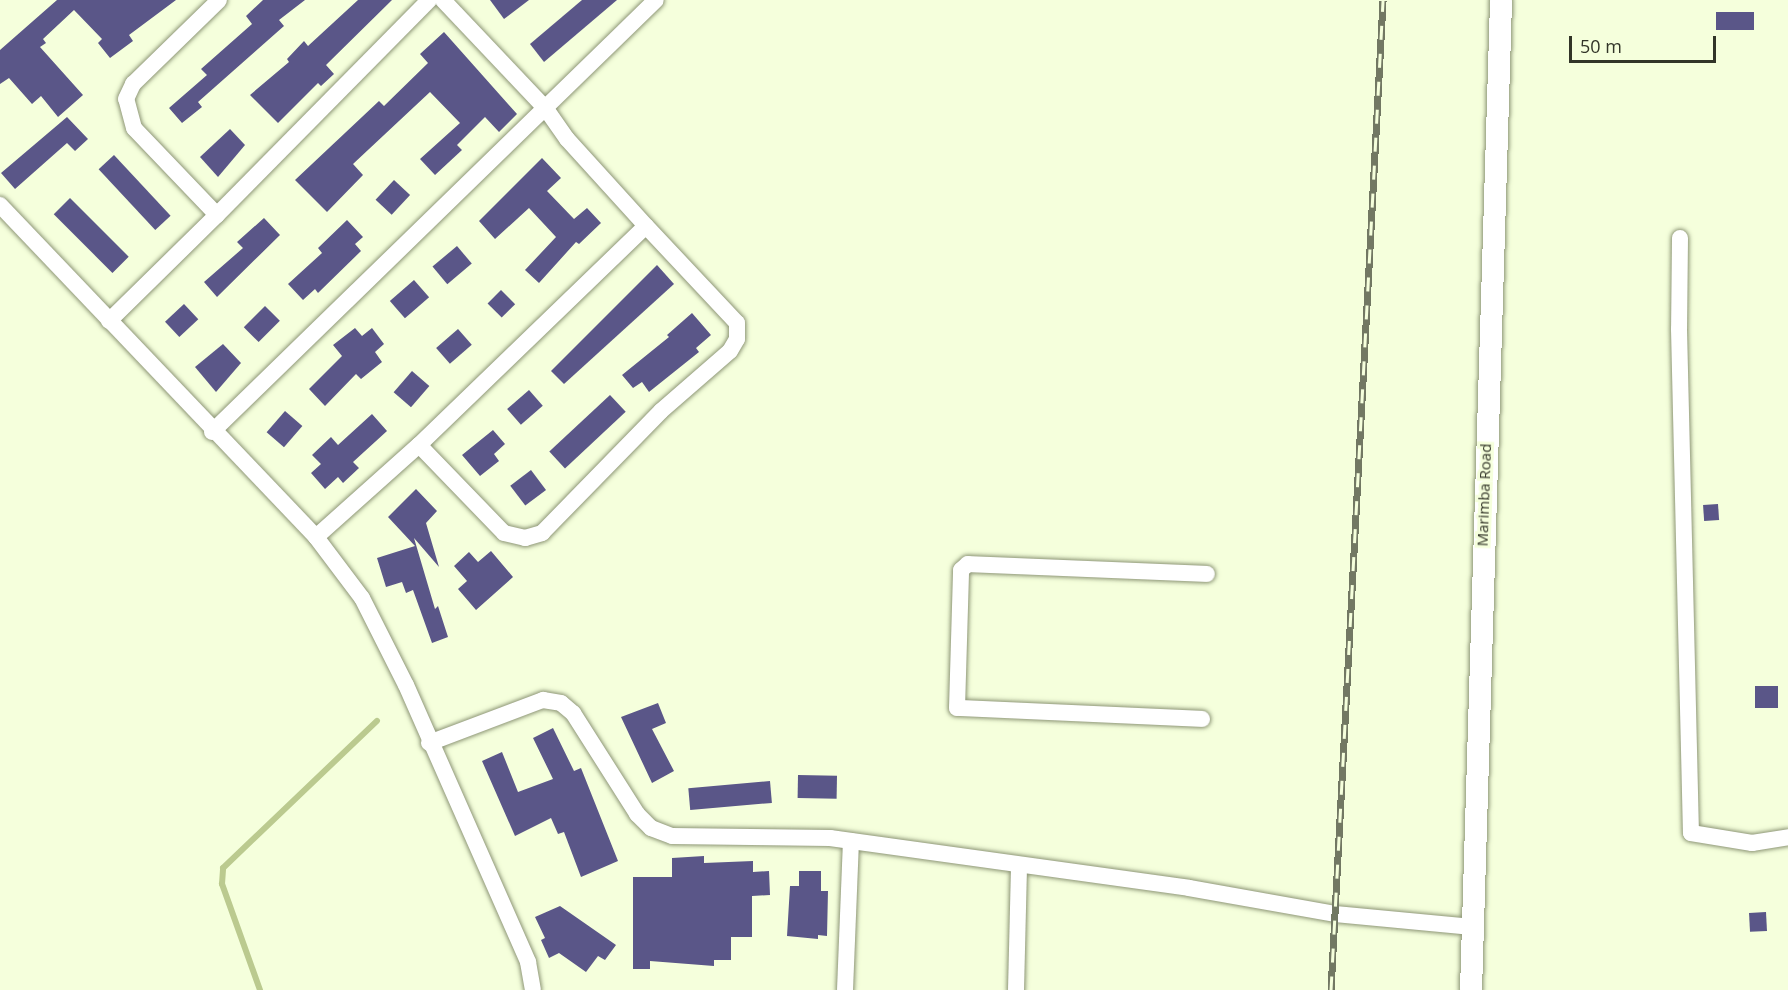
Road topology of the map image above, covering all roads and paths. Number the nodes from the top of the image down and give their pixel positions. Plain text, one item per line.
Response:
1 (219, 0) edge
2 (429, 0) edge
3 (443, 0) edge
4 (656, 0) edge
5 (1501, 0) edge
6 (546, 109) junction
7 (0, 205) edge
8 (217, 215) junction
9 (646, 226) junction
10 (1680, 238) dead end
11 (109, 321) junction
12 (212, 432) junction
13 (419, 445) junction
14 (316, 537) junction
15 (1207, 574) dead end
16 (1202, 719) dead end
17 (429, 743) junction
18 (1788, 837) edge
19 (851, 841) junction
20 (1019, 866) junction
21 (1472, 927) junction
22 (533, 990) edge
23 (845, 990) edge
24 (1016, 990) edge
25 (1471, 990) edge

1 - 8 street
2 - 8 street
3 - 6 street
4 - 6 street
5 - 21 street, Marimba Road
6 - 9 street
6 - 12 street
7 - 11 street
8 - 11 street
9 - 13 street
9 - 13 street
10 - 18 street
11 - 12 street
12 - 14 street
13 - 14 street
14 - 17 street
15 - 16 street
17 - 19 street
17 - 22 street
19 - 20 street
19 - 23 street
20 - 21 street
20 - 24 street
21 - 25 street, Marimba Road

